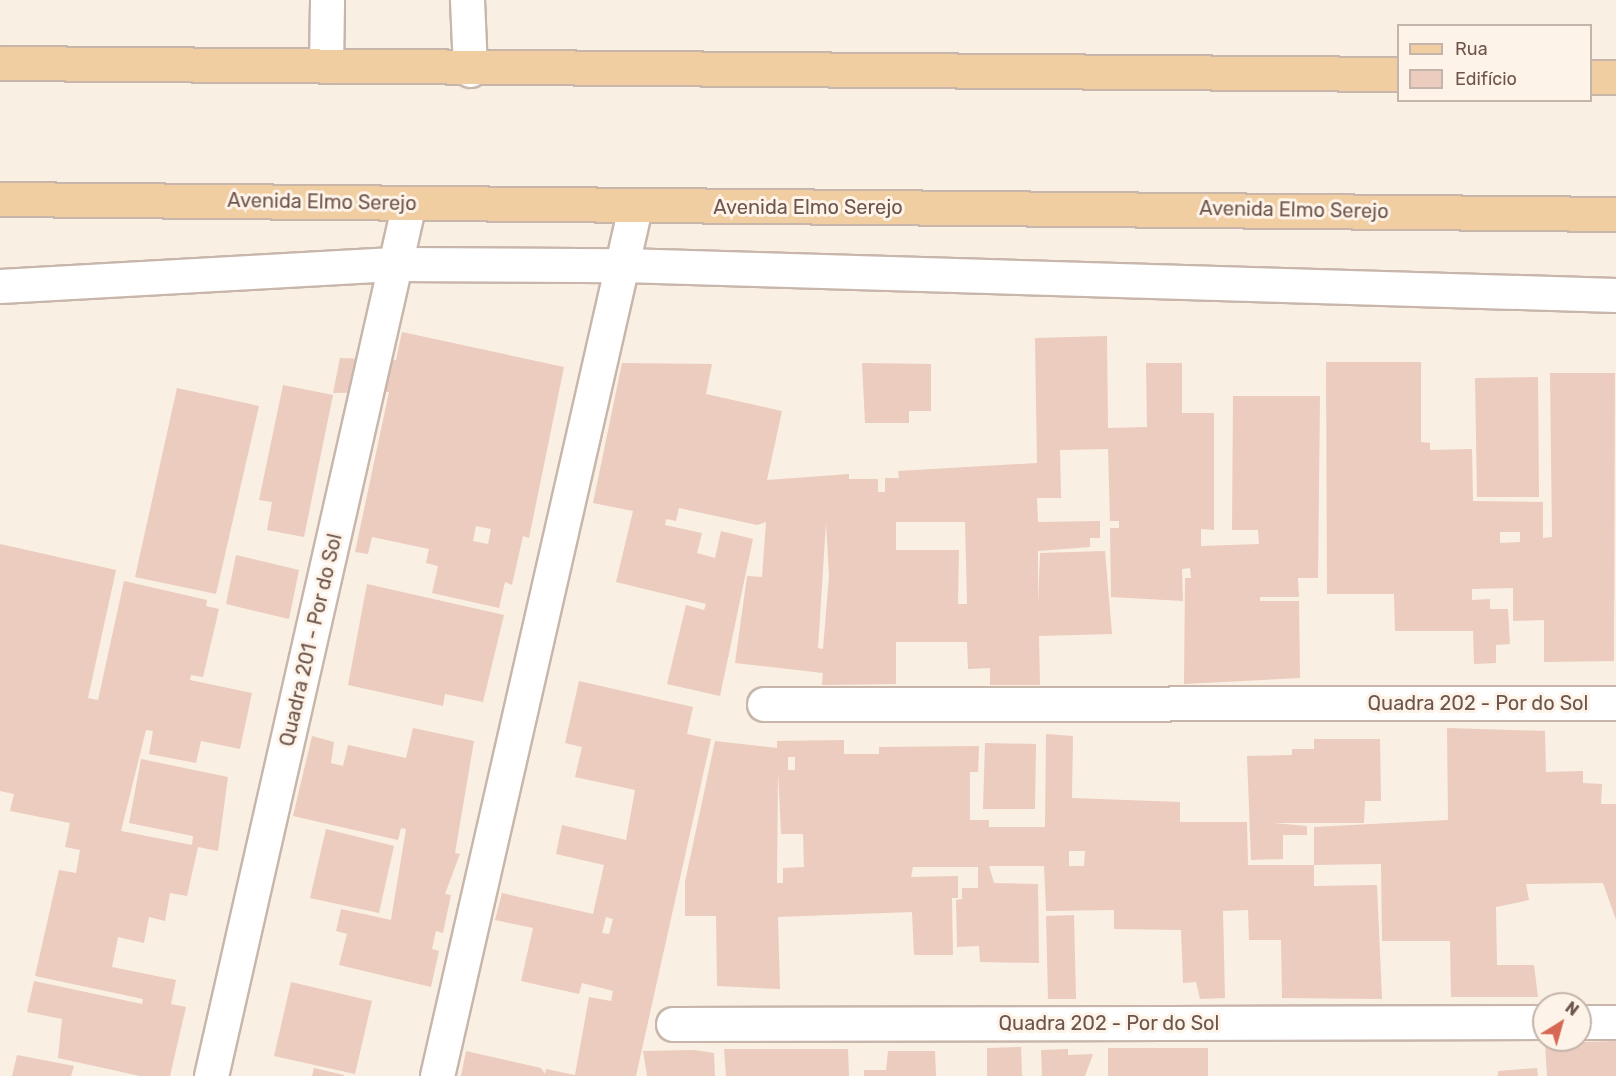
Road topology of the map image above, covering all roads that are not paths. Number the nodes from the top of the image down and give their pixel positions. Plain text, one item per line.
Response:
1 (327, 0) edge
2 (467, 0) edge
3 (0, 63) edge
4 (326, 66) junction
5 (470, 70) junction
6 (1397, 74) edge
7 (1592, 77) edge
8 (1616, 77) edge
9 (0, 199) edge
10 (409, 202) junction
11 (635, 207) junction
12 (1616, 214) edge
13 (397, 264) junction
14 (623, 265) junction
15 (0, 286) edge
16 (1616, 295) edge
17 (1616, 703) edge
18 (764, 704) dead end
19 (1592, 1022) edge
20 (1616, 1022) edge
21 (1532, 1023) edge
22 (673, 1024) dead end
23 (211, 1076) edge
24 (436, 1076) edge

1 - 4 street
2 - 5 street
3 - 4 main road
4 - 5 main road
5 - 6 main road
7 - 8 main road
9 - 10 main road, Avenida Elmo Serejo
10 - 11 main road, Avenida Elmo Serejo
10 - 13 street, Quadra 201 - Por do Sol
11 - 12 main road, Avenida Elmo Serejo
11 - 14 street
13 - 14 street
13 - 15 street
13 - 23 street, Quadra 201 - Por do Sol
14 - 16 street
14 - 24 street
17 - 18 street, Quadra 202 - Por do Sol
19 - 20 street
21 - 22 street, Quadra 202 - Por do Sol

